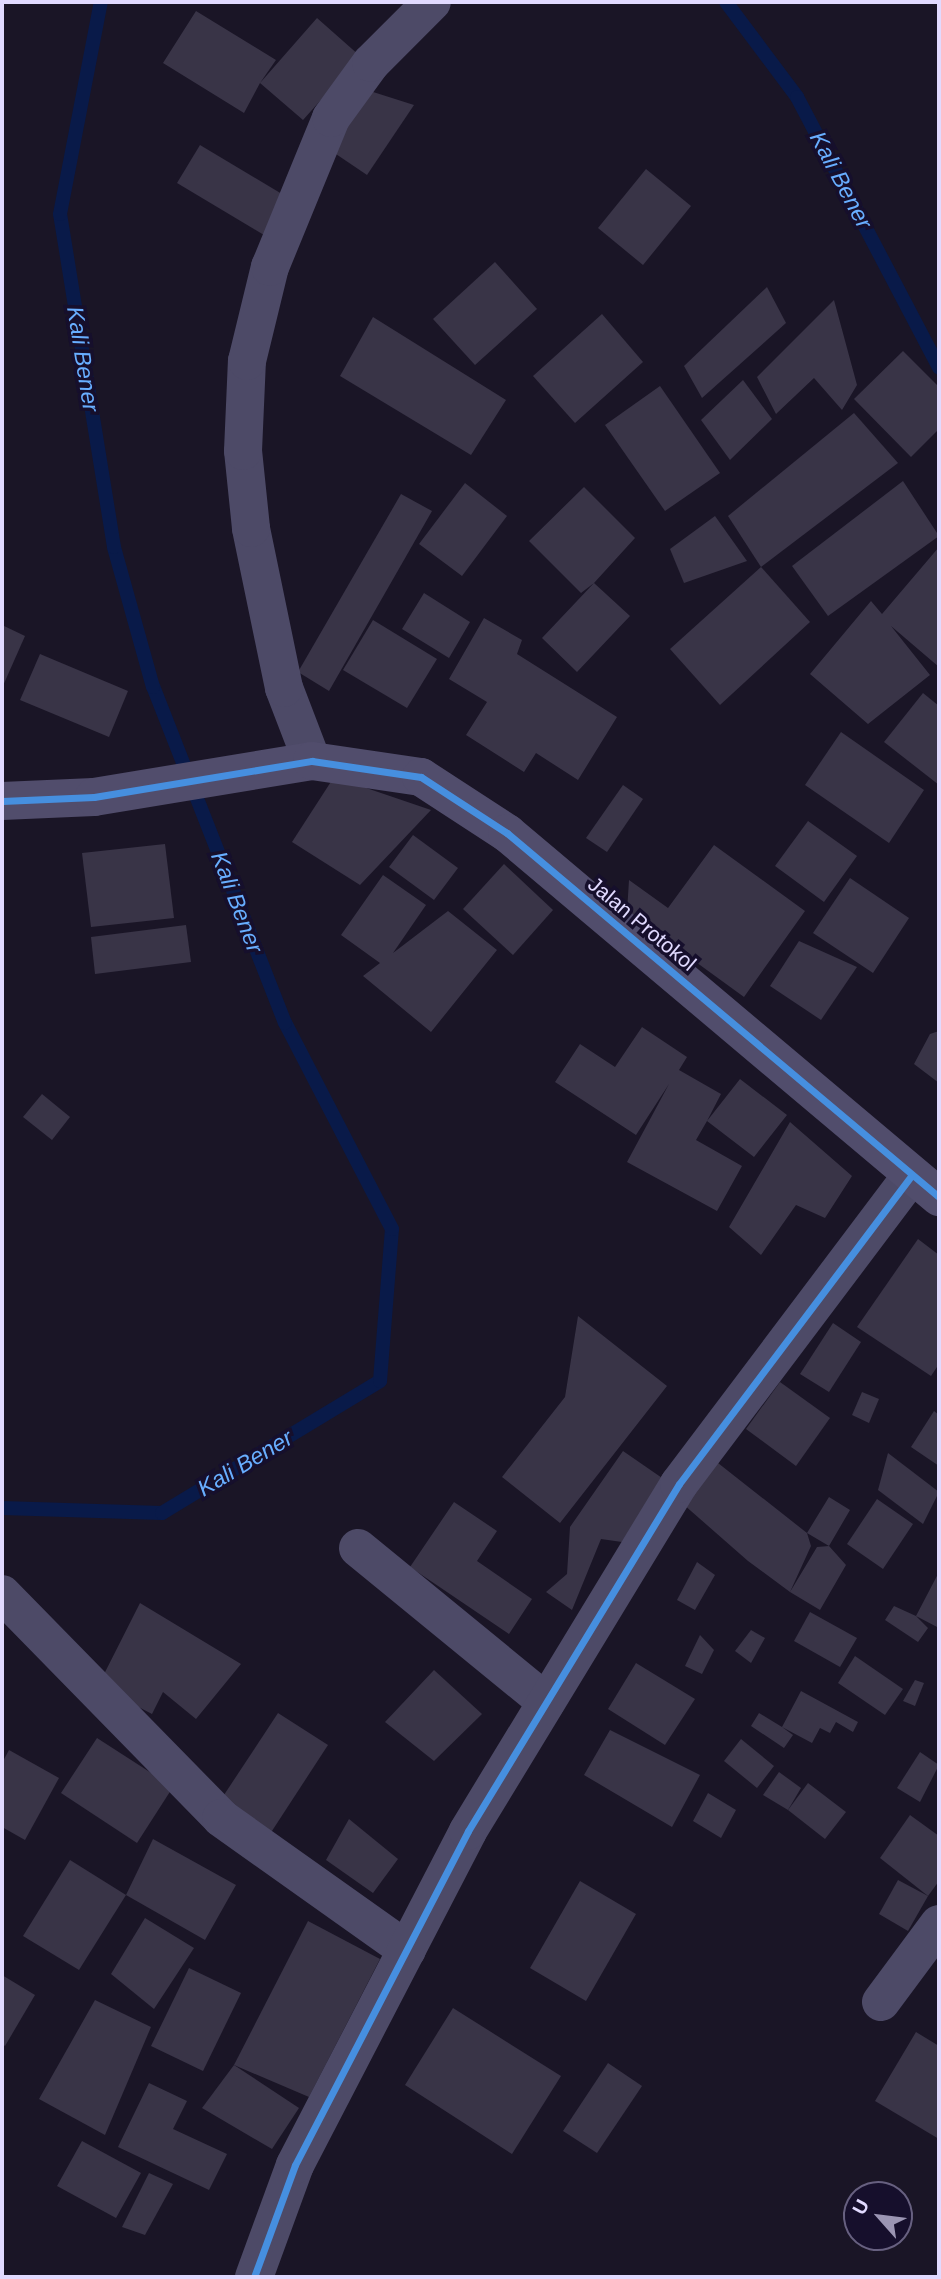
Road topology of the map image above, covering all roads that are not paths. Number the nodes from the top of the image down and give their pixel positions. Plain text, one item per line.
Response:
1 (432, 2) edge
2 (299, 764) junction
3 (2, 800) edge
4 (926, 1186) edge
5 (358, 1548) dead end
6 (2, 1594) edge
7 (546, 1702) junction
8 (939, 1924) edge
9 (407, 1950) junction
10 (881, 2002) dead end
11 (254, 2277) edge

1 - 2 street
2 - 3 street, Jalan Protokol
2 - 4 street, Jalan Protokol
4 - 7 street
5 - 7 street
6 - 9 street
7 - 9 street
8 - 10 street
9 - 11 street

